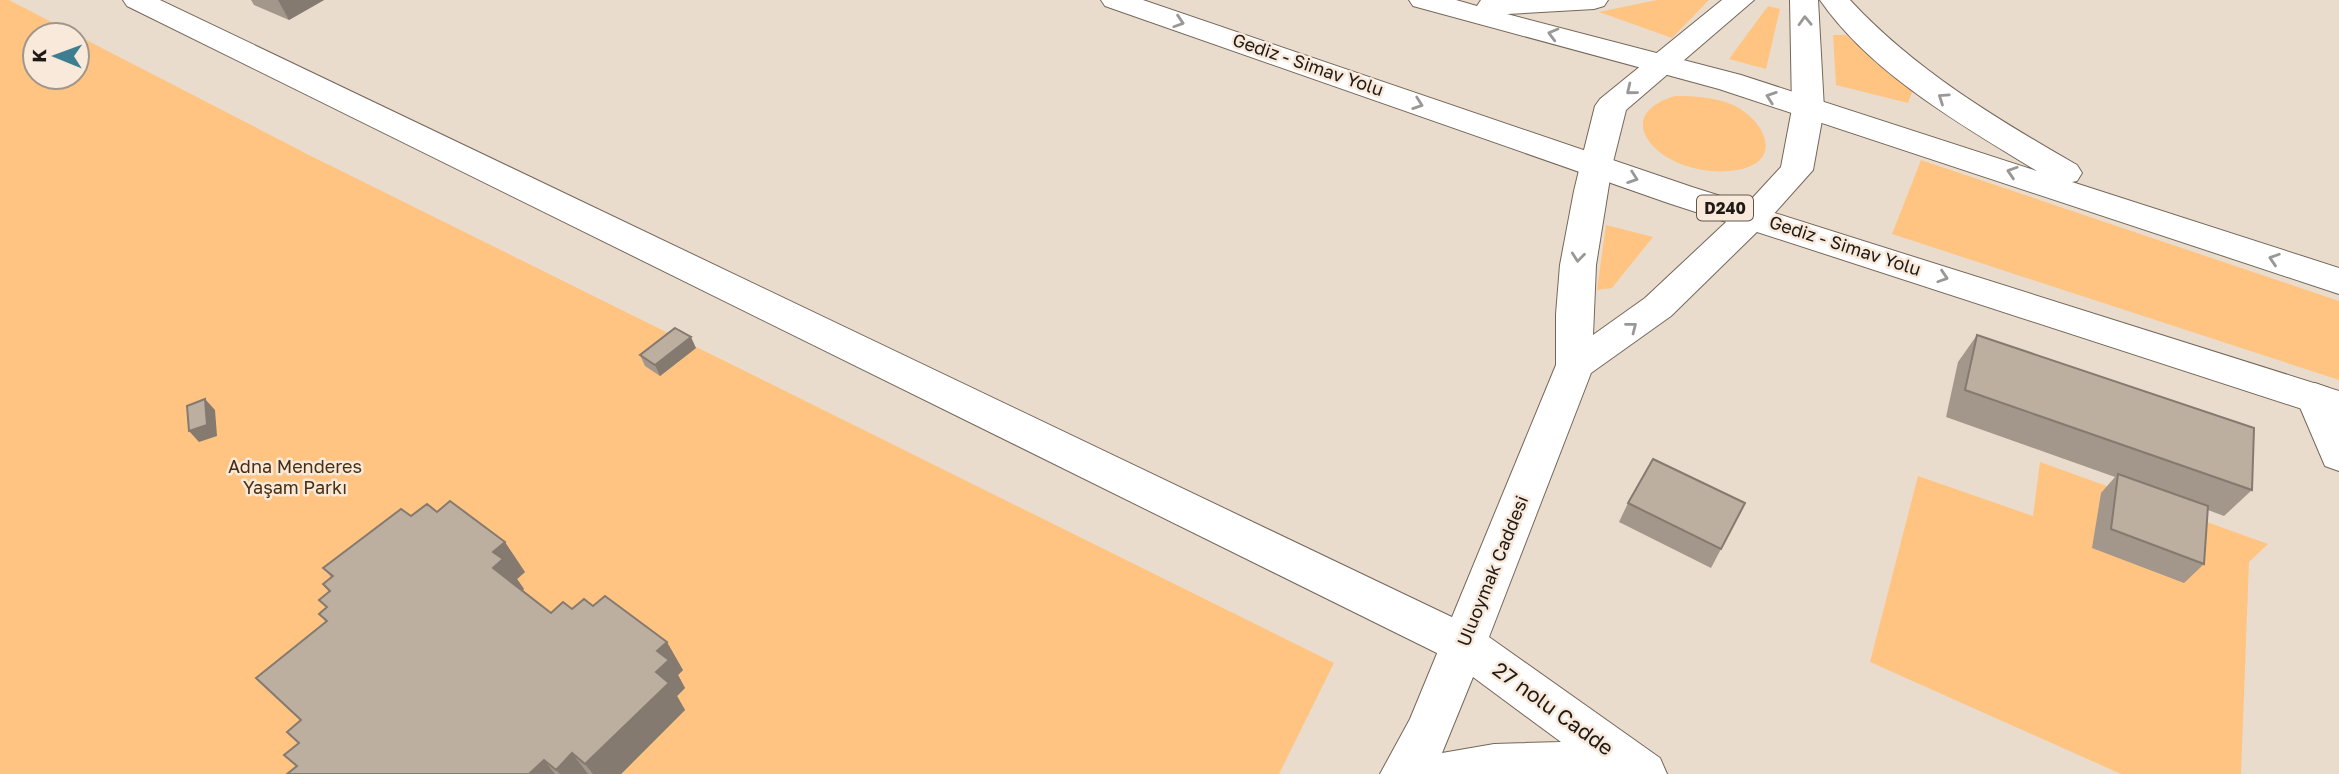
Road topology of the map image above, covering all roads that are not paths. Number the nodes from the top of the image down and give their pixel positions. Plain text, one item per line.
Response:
1 (137, 0) edge
2 (1115, 0) edge
3 (1594, 0) edge
4 (1740, 0) edge
5 (1804, 0) edge
6 (1834, 0) edge
7 (1435, 3) edge
8 (1665, 63) junction
9 (1808, 109) junction
10 (1595, 166) junction
11 (2127, 210) junction
12 (1752, 217) junction
13 (2339, 281) edge
14 (1575, 365) junction
15 (2327, 402) edge
16 (2339, 455) edge
17 (1463, 644) junction
18 (1640, 772) edge
19 (1404, 774) edge
20 (1446, 774) edge

1 - 17 main road, 27 nolu Cadde
2 -> 10 main road, Gediz - Simav Yolu / D240
3 - 7 main road
4 - 8 main road
9 -> 5 main road
11 -> 6 main road
8 -> 7 main road
9 -> 8 main road
8 -> 10 main road
11 -> 9 main road
9 - 12 main road
10 -> 12 main road, Gediz - Simav Yolu / D240
10 -> 14 main road
13 -> 11 main road
14 -> 12 main road
12 -> 15 main road, Gediz - Simav Yolu / D240
14 - 17 main road, Uluoymak Caddesi
15 - 16 main road
17 - 18 main road, 27 nolu Cadde
17 - 19 main road, Uluoymak Caddesi
18 - 20 main road

